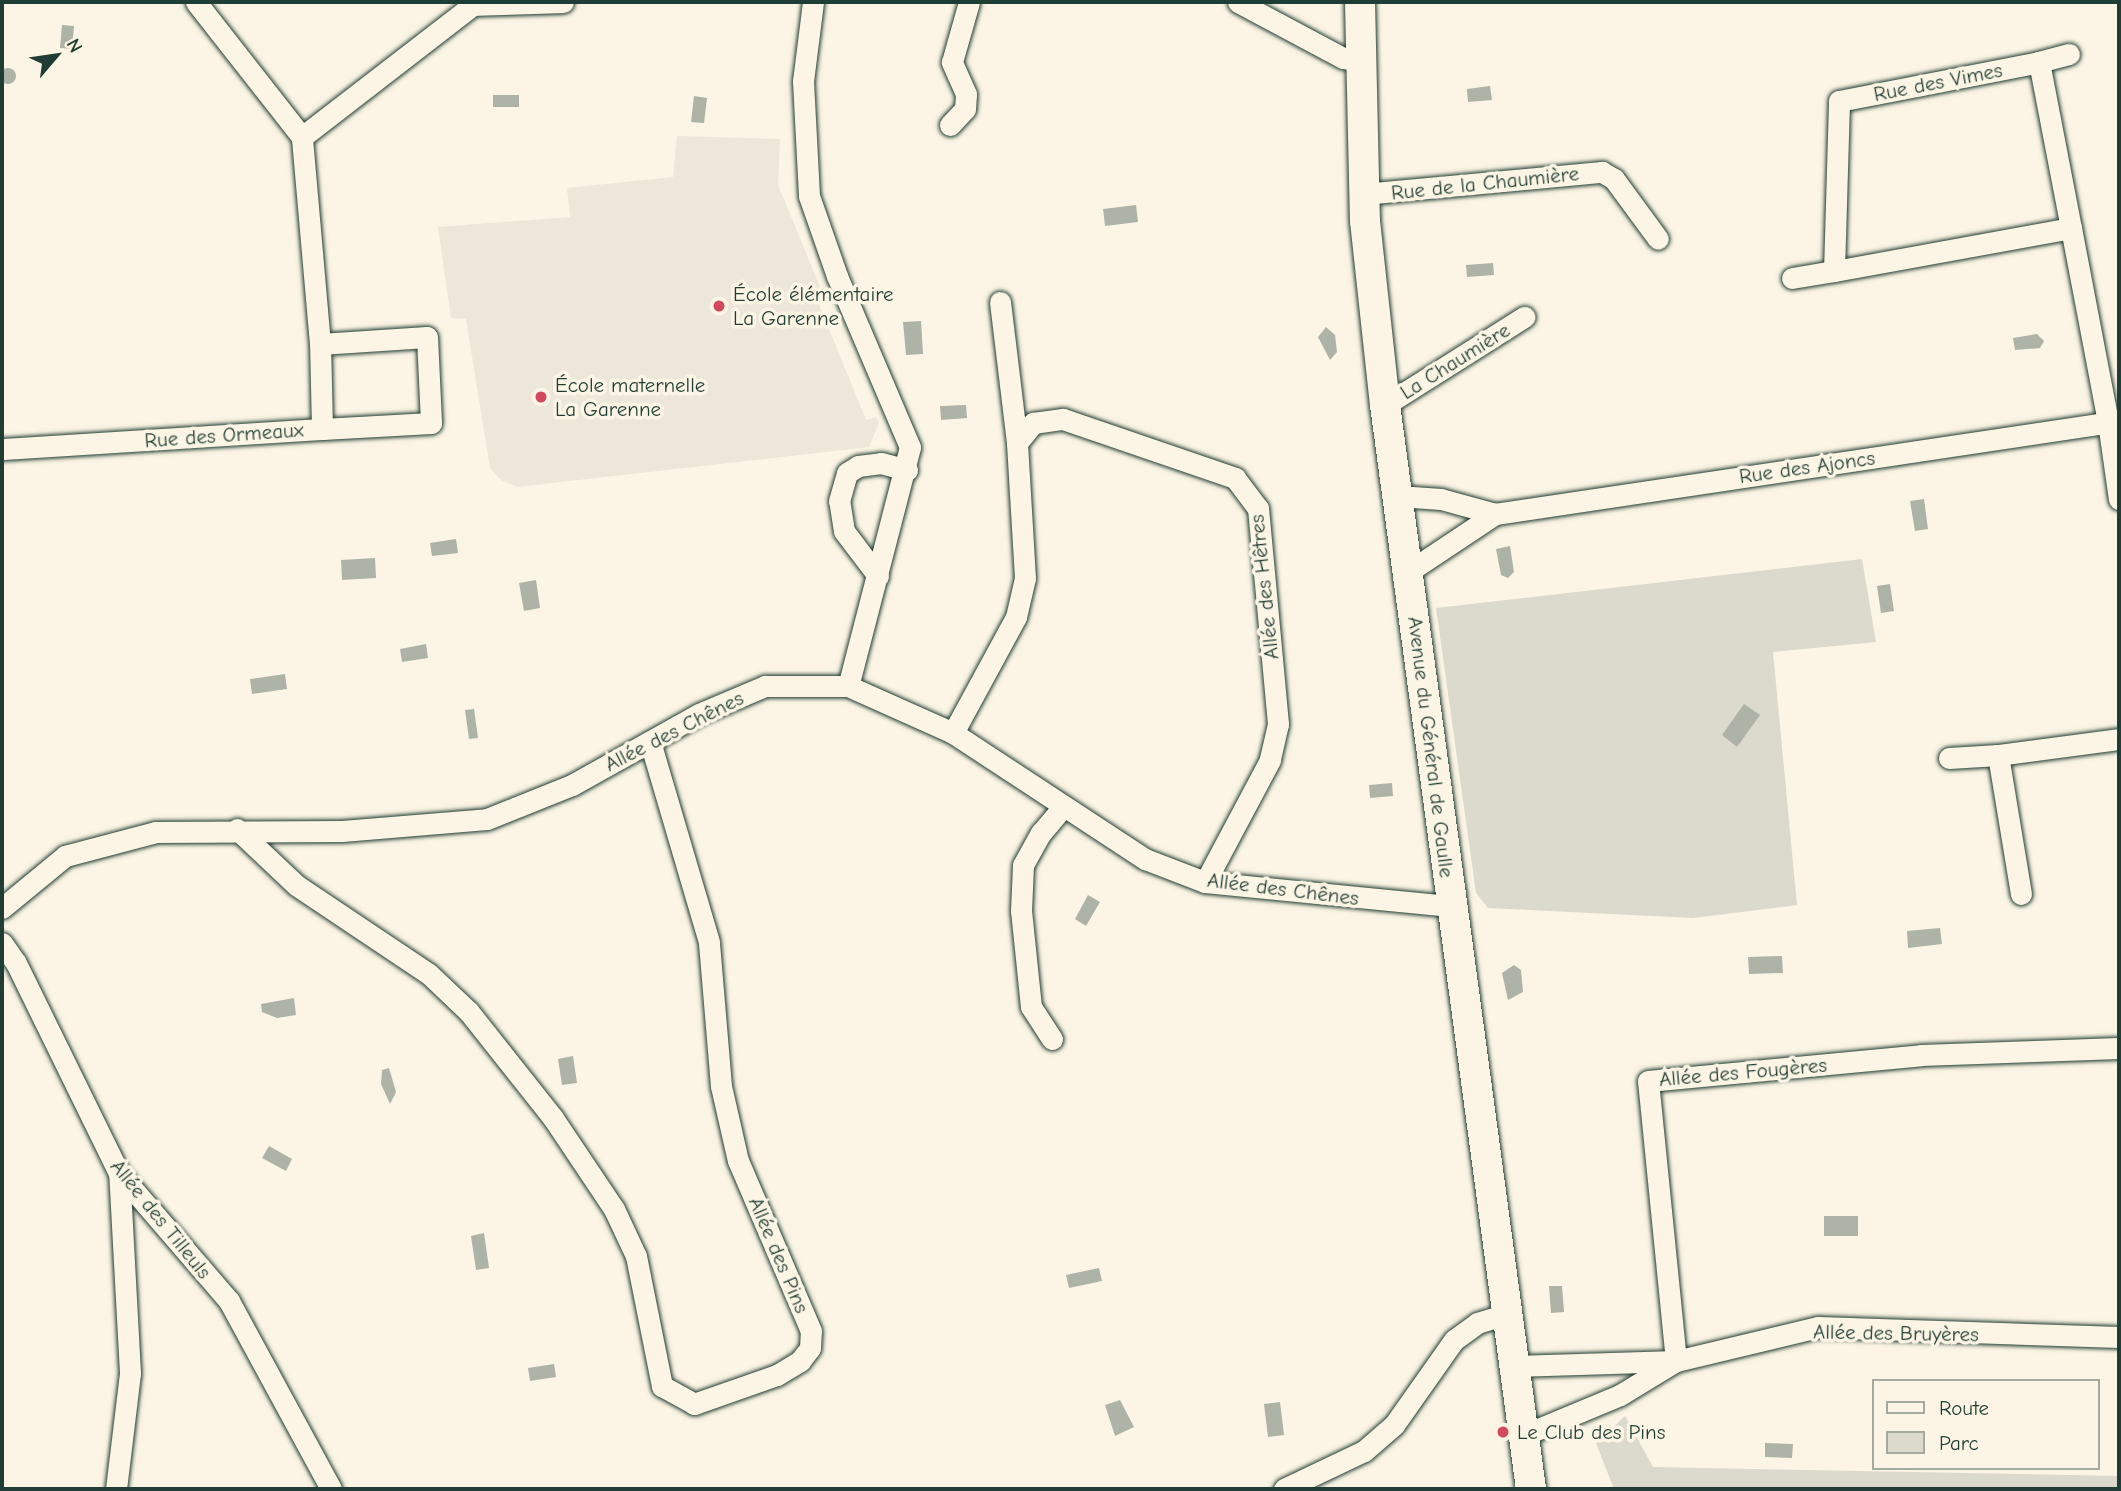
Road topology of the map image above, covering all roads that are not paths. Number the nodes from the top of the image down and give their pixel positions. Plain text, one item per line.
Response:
1 (196, 2) edge
2 (563, 2) edge
3 (813, 2) edge
4 (969, 2) edge
5 (1238, 2) edge
6 (1360, 2) edge
7 (2069, 54) dead end
8 (1360, 61) junction
9 (2039, 62) junction
10 (950, 125) dead end
11 (302, 137) junction
12 (1363, 194) junction
13 (2071, 228) junction
14 (1658, 239) dead end
15 (1834, 271) junction
16 (1792, 278) dead end
17 (1000, 302) dead end
18 (1524, 317) dead end
19 (320, 344) junction
20 (1385, 405) junction
21 (2114, 422) edge
22 (322, 429) junction
23 (1017, 443) junction
24 (2, 449) edge
25 (907, 470) junction
26 (1398, 496) junction
27 (2119, 499) edge
28 (1495, 514) junction
29 (1408, 572) junction
30 (878, 576) junction
31 (848, 686) junction
32 (953, 733) junction
33 (2119, 739) edge
34 (650, 741) junction
35 (1998, 755) junction
36 (1949, 758) dead end
37 (1064, 806) junction
38 (237, 829) junction
39 (1205, 882) junction
40 (2021, 894) dead end
41 (1451, 905) junction
42 (2, 908) edge
43 (2, 943) edge
44 (1052, 1039) dead end
45 (2119, 1048) edge
46 (119, 1173) junction
47 (1507, 1314) junction
48 (2119, 1337) edge
49 (1676, 1361) junction
50 (1514, 1366) junction
51 (1524, 1435) junction
52 (116, 1489) edge
53 (331, 1489) edge
54 (1284, 1489) edge
55 (1531, 1489) edge

1 - 11 street
2 - 11 street
3 - 25 street
4 - 10 street
5 - 8 street
6 - 8 main road, Avenue du Général de Gaulle
7 - 9 street
8 - 12 main road, Avenue du Général de Gaulle
9 - 13 street
9 - 15 street, Rue des Vimes
11 - 19 street, Rue des Ormeaux
12 - 14 street, Rue de la Chaumière
12 - 20 main road, Avenue du Général de Gaulle
13 - 15 street
13 - 21 street
15 - 16 street
17 - 23 street
18 - 20 street, La Chaumière
19 - 22 street, Rue des Ormeaux
19 - 22 street
20 - 26 main road, Avenue du Général de Gaulle
21 - 27 street
21 - 28 street, Rue des Ajoncs
22 - 24 street, Rue des Ormeaux
23 - 32 street
23 - 39 street, Allée des Hêtres
25 - 30 street
25 - 30 street
26 - 28 street, Rue des Ajoncs
26 - 29 main road, Avenue du Général de Gaulle
28 - 29 street, Rue des Ajoncs
29 - 41 main road, Avenue du Général de Gaulle
30 - 31 street
31 - 32 street, Allée des Chênes
31 - 34 street, Allée des Chênes
32 - 37 street, Allée des Chênes
33 - 35 street
34 - 38 street, Allée des Chênes
34 - 38 street, Allée des Pins
35 - 36 street
35 - 40 street
37 - 39 street, Allée des Chênes
37 - 44 street
38 - 42 street, Allée des Chênes
39 - 41 street, Allée des Chênes
41 - 47 main road, Avenue du Général de Gaulle
43 - 46 street, Allée des Tilleuls
45 - 49 street, Allée des Fougères
46 - 52 street
46 - 53 street, Allée des Tilleuls
47 - 50 main road, Avenue du Général de Gaulle
47 - 54 street
48 - 49 street, Allée des Bruyères
49 - 50 street, Allée des Bruyères
49 - 51 street, Allée des Bruyères
50 - 51 main road, Avenue du Général de Gaulle
51 - 55 main road, Avenue du Général de Gaulle

